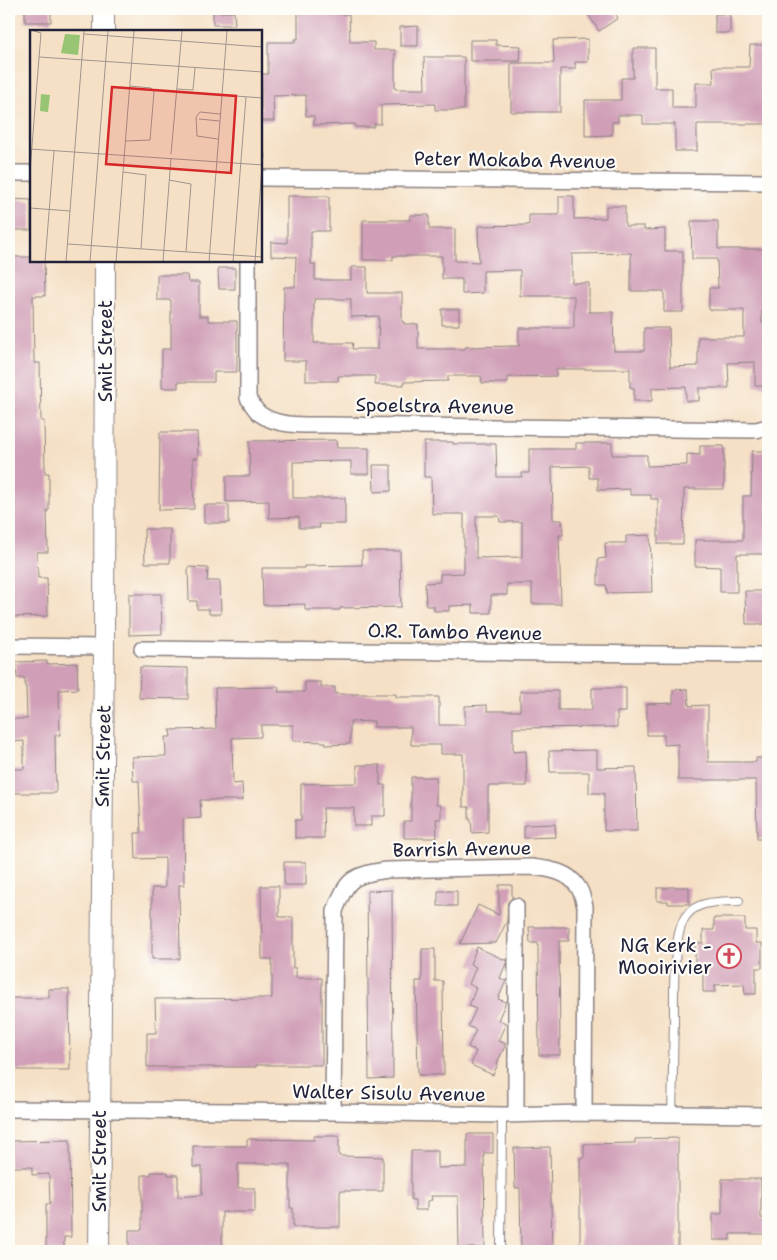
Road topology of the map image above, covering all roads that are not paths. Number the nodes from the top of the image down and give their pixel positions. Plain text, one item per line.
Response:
1 (104, 9) edge
2 (104, 30) edge
3 (30, 172) edge
4 (9, 173) edge
5 (262, 178) edge
6 (768, 182) edge
7 (105, 262) edge
8 (248, 262) edge
9 (768, 427) edge
10 (9, 646) edge
11 (104, 647) junction
12 (142, 649) dead end
13 (768, 655) edge
14 (739, 901) dead end
15 (516, 906) dead end
16 (9, 1109) edge
17 (99, 1110) junction
18 (333, 1112) junction
19 (584, 1113) junction
20 (509, 1115) junction
21 (672, 1115) junction
22 (768, 1116) edge
23 (99, 1251) edge
24 (501, 1251) edge

1 - 2 street
3 - 4 street
5 - 6 street, Peter Mokaba Avenue
7 - 11 street, Smit Street
8 - 9 street, Spoelstra Avenue
10 - 11 street
11 - 17 street, Smit Street
12 - 13 street, O.R. Tambo Avenue
14 - 21 lane
15 - 20 street
16 - 17 street, Walter Sisulu Avenue
17 - 18 street, Walter Sisulu Avenue
17 - 23 street, Smit Street
18 - 19 street, Barrish Avenue
18 - 20 street, Walter Sisulu Avenue
19 - 20 street, Walter Sisulu Avenue
19 - 21 street, Walter Sisulu Avenue
20 - 24 lane
21 - 22 street, Walter Sisulu Avenue

